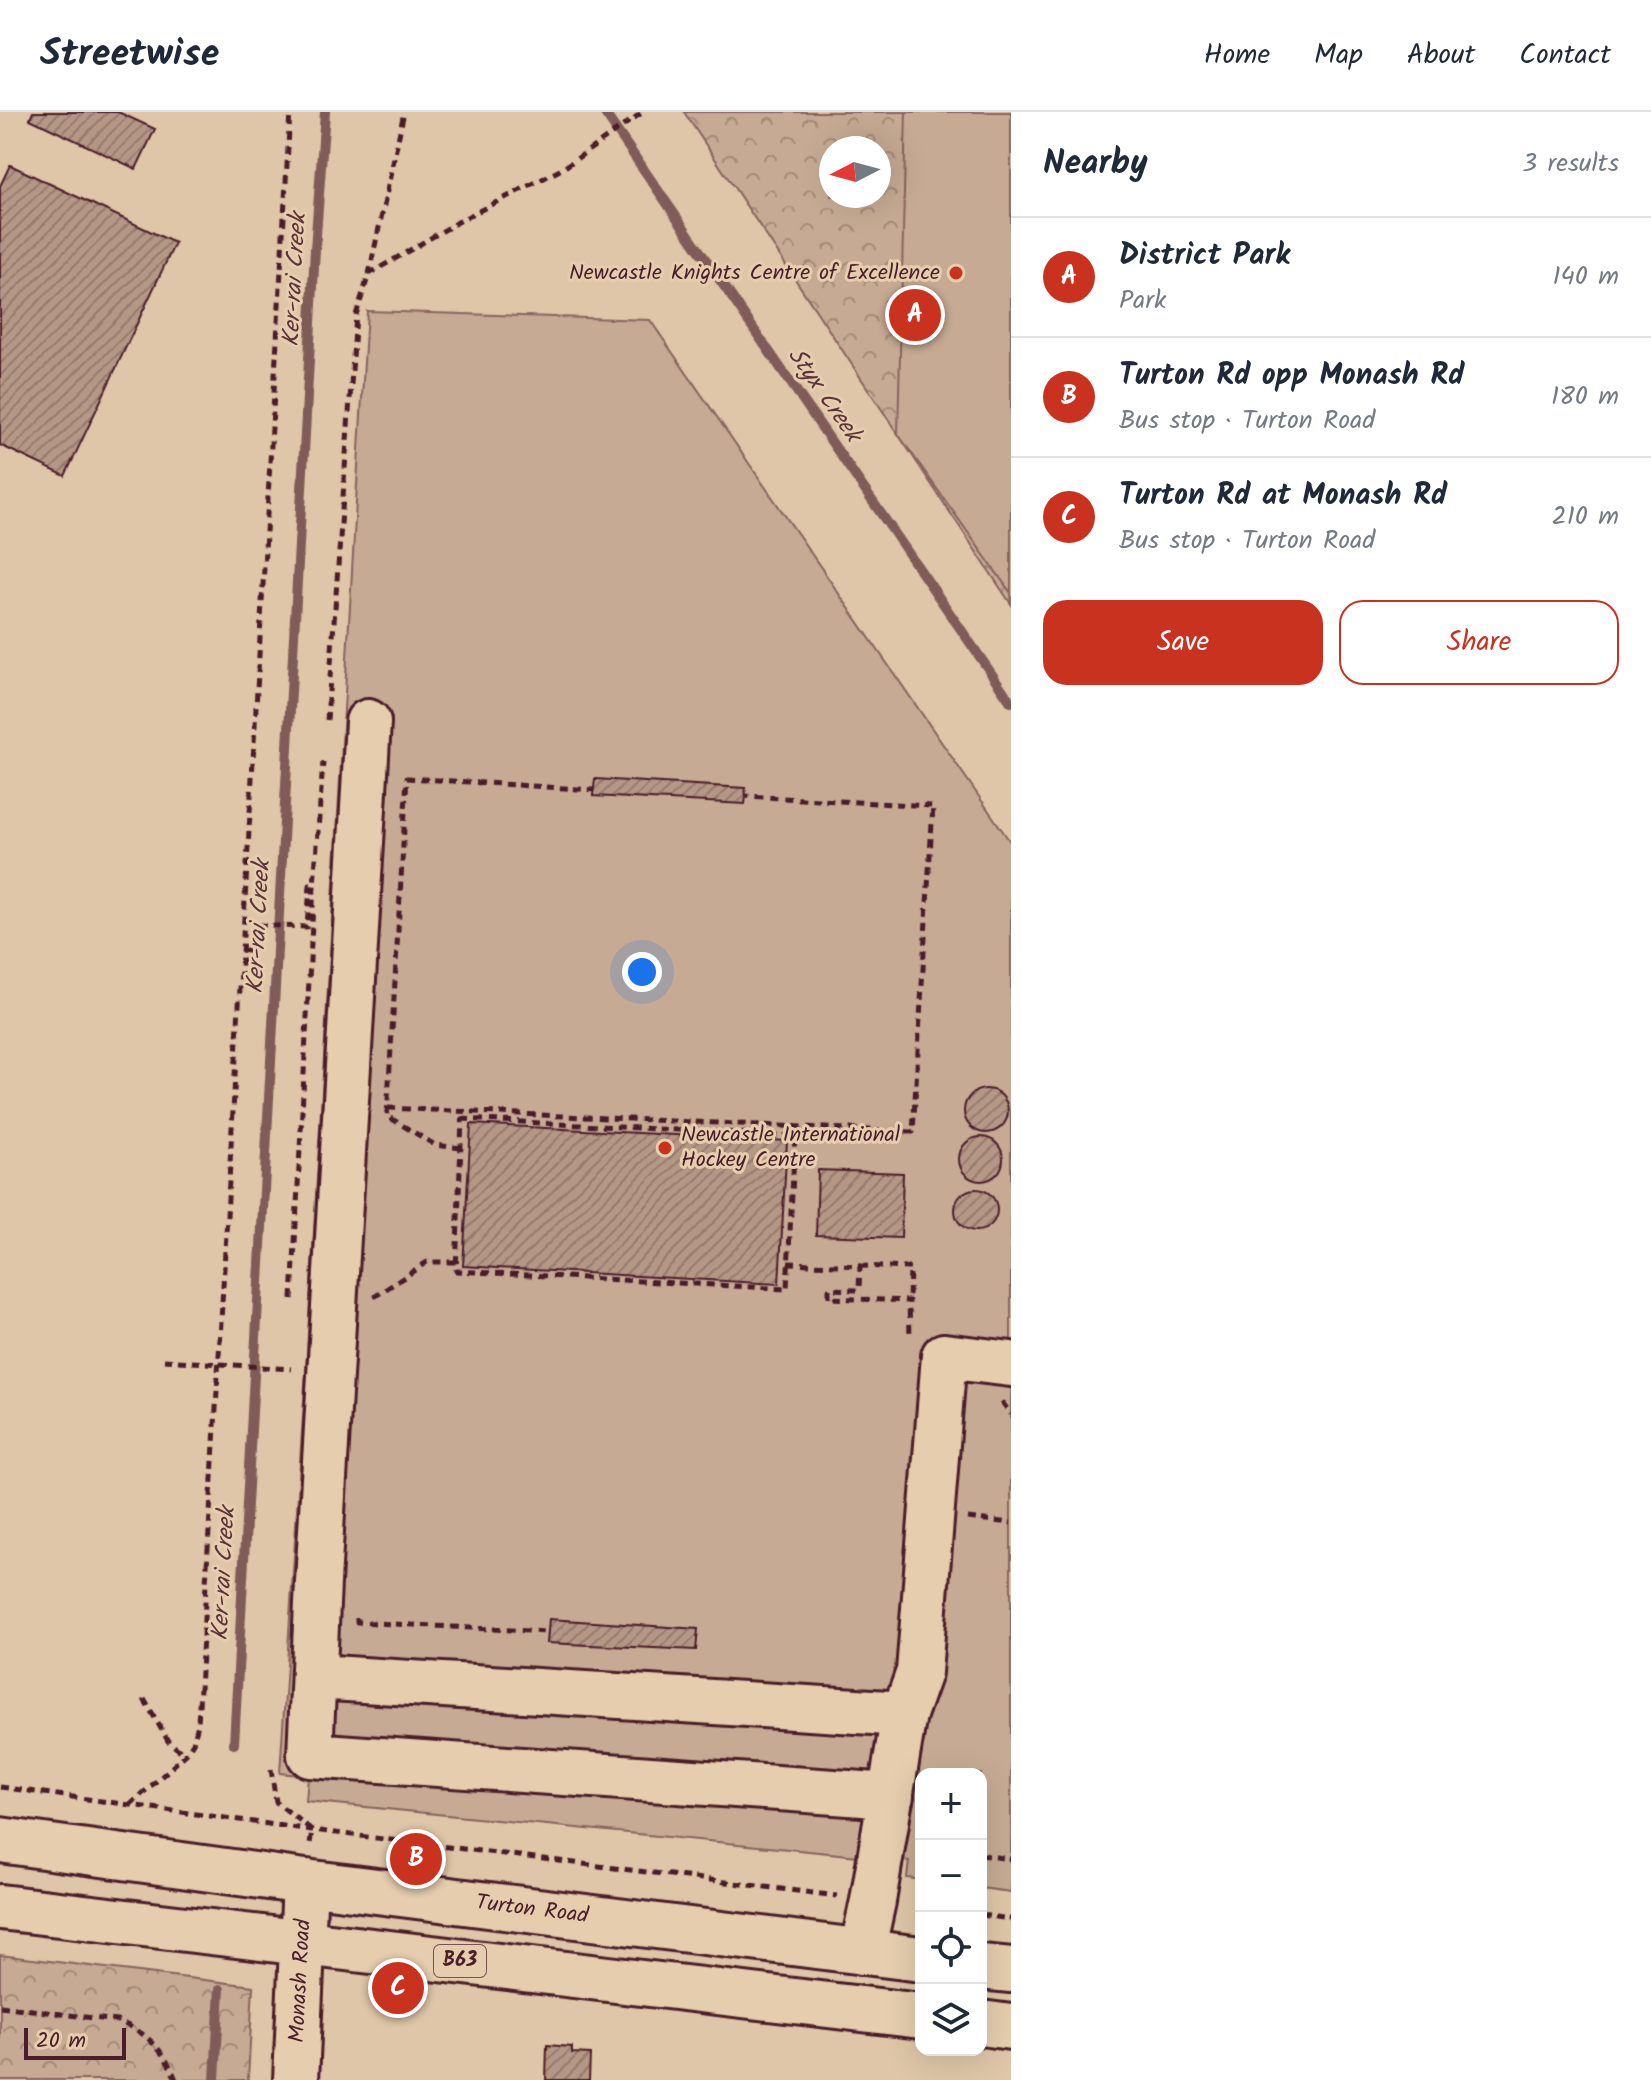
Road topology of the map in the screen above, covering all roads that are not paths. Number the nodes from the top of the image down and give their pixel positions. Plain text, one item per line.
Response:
1 (368, 722) dead end
2 (1011, 1364) edge
3 (315, 1677) junction
4 (904, 1714) junction
5 (891, 1796) junction
6 (0, 1840) edge
7 (305, 1882) junction
8 (0, 1907) edge
9 (303, 1943) junction
10 (862, 1952) junction
11 (915, 1958) edge
12 (987, 1968) edge
13 (1011, 1970) edge
14 (915, 2015) edge
15 (987, 2024) edge
16 (1011, 2027) edge
17 (296, 2080) edge

1 - 3 main road
2 - 4 main road
3 - 4 main road
3 - 5 main road
4 - 5 main road
5 - 10 main road
6 - 7 main road, Turton Road
7 - 9 main road, Monash Road
7 - 10 main road, Turton Road
8 - 9 main road, B63
9 - 14 main road, B63
9 - 17 main road, Monash Road
10 - 11 main road, Turton Road
12 - 13 main road
15 - 16 main road

